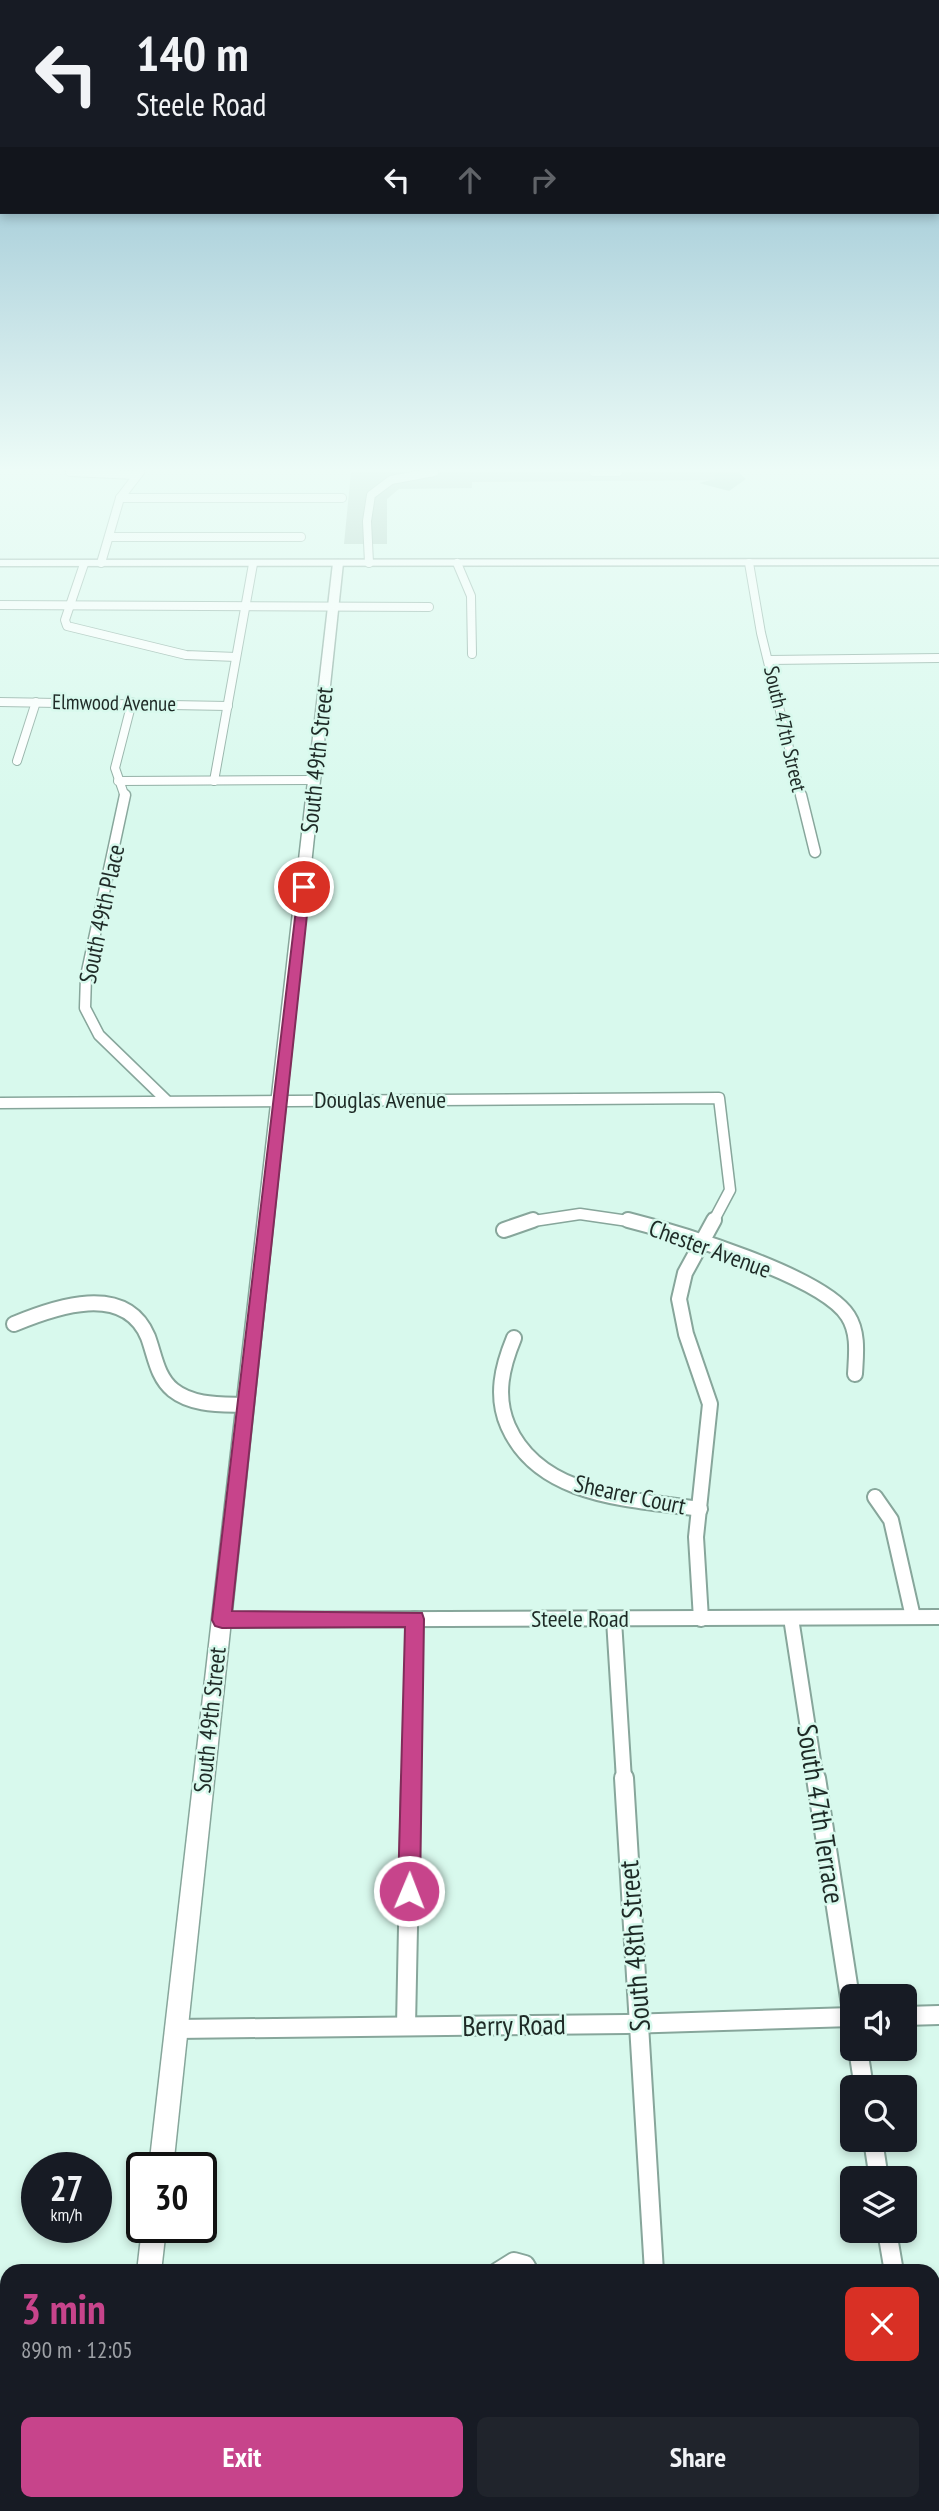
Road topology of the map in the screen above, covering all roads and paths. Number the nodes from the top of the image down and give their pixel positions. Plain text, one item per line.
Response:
1 (75, 589) edge
2 (248, 589) edge
3 (335, 589) edge
4 (468, 589) edge
5 (752, 589) edge
6 (334, 604) junction
7 (70, 605) junction
8 (245, 605) junction
9 (0, 606) edge
10 (429, 607) dead end
11 (472, 654) dead end
12 (236, 657) junction
13 (939, 658) edge
14 (769, 660) junction
15 (0, 702) edge
16 (36, 702) junction
17 (132, 702) junction
18 (228, 706) junction
19 (16, 761) dead end
20 (214, 780) junction
21 (315, 780) junction
22 (118, 781) junction
23 (816, 852) dead end
24 (166, 1100) junction
25 (280, 1100) junction
26 (0, 1102) edge
27 (504, 1230) dead end
28 (701, 1243) junction
29 (14, 1324) dead end
30 (514, 1338) dead end
31 (855, 1374) dead end
32 (246, 1405) junction
33 (875, 1497) dead end
34 (701, 1509) junction
35 (913, 1617) junction
36 (939, 1617) edge
37 (791, 1618) junction
38 (415, 1619) junction
39 (701, 1619) junction
40 (222, 1620) junction
41 (614, 1620) junction
42 (848, 1984) edge
43 (939, 2015) edge
44 (917, 2016) edge
45 (840, 2017) edge
46 (639, 2023) junction
47 (406, 2026) junction
48 (176, 2029) junction
49 (163, 2152) edge
50 (152, 2243) edge
51 (889, 2243) edge
52 (150, 2264) edge
53 (654, 2264) edge
54 (893, 2264) edge

1 - 7 street
2 - 8 street
3 - 6 street, South 49th Street
4 - 11 street
5 - 14 street, South 47th Street
6 - 8 street
6 - 10 street
6 - 21 street, South 49th Street
7 - 8 street
7 - 9 street
7 - 12 street
8 - 12 street
12 - 18 street
13 - 14 street
14 - 23 street, South 47th Street
15 - 16 street, Elmwood Avenue
16 - 17 street, Elmwood Avenue
16 - 19 street
17 - 18 street, Elmwood Avenue
17 - 22 street, South 49th Place
18 - 20 street
20 - 21 street
20 - 22 street
21 - 25 street, South 49th Street
22 - 24 street, South 49th Place
24 - 25 street, Douglas Avenue
24 - 26 street, Douglas Avenue
25 - 28 street, Douglas Avenue
25 - 32 street, South 49th Street
27 - 28 street, Chester Avenue
28 - 31 street, Chester Avenue
28 - 34 street
29 - 32 street
30 - 34 street, Shearer Court
32 - 40 street, South 49th Street
33 - 35 street
34 - 39 street
35 - 36 street, Steele Road
35 - 37 street, Steele Road
37 - 39 street, Steele Road
37 - 42 street, South 47th Terrace
38 - 40 street, Steele Road
38 - 41 street, Steele Road
38 - 47 street
39 - 41 street, Steele Road
40 - 48 street, South 49th Street
41 - 46 street, South 48th Street
43 - 44 street
45 - 46 street, Berry Road
46 - 47 street, Berry Road
46 - 53 street, South 48th Street
47 - 48 street, Berry Road
48 - 49 street, South 49th Street
50 - 52 street
51 - 54 street

